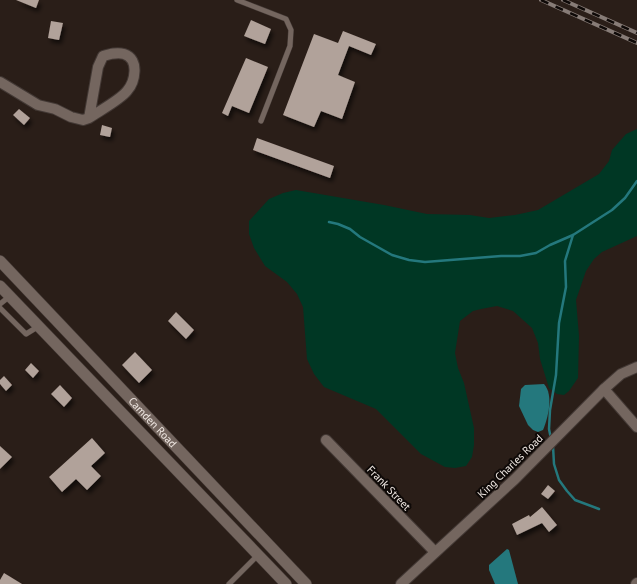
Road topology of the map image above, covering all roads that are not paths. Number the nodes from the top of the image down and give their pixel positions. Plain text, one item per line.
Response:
1 (237, 0) edge
2 (0, 82) edge
3 (89, 118) junction
4 (261, 121) dead end
5 (0, 263) edge
6 (0, 281) edge
7 (0, 286) edge
8 (10, 296) junction
9 (0, 304) edge
10 (0, 308) edge
11 (39, 326) junction
12 (72, 337) junction
13 (637, 367) edge
14 (604, 389) junction
15 (637, 427) edge
16 (326, 440) dead end
17 (435, 552) junction
18 (261, 558) junction
19 (229, 584) edge
20 (286, 584) edge
21 (291, 584) edge
22 (306, 584) edge
23 (401, 584) edge

1 - 4 lane
2 - 3 street
3 - 3 street
5 - 12 main road, Camden Road
6 - 12 main road
7 - 8 main road, Camden Road
8 - 9 lane
8 - 11 main road, Camden Road
10 - 11 lane
11 - 18 main road, Camden Road
12 - 22 main road, Camden Road
13 - 14 street, King Charles Road
14 - 15 street
14 - 17 street, King Charles Road
16 - 17 street, Frank Street
17 - 23 street, King Charles Road
18 - 19 lane
18 - 20 main road, Camden Road
18 - 21 main road

